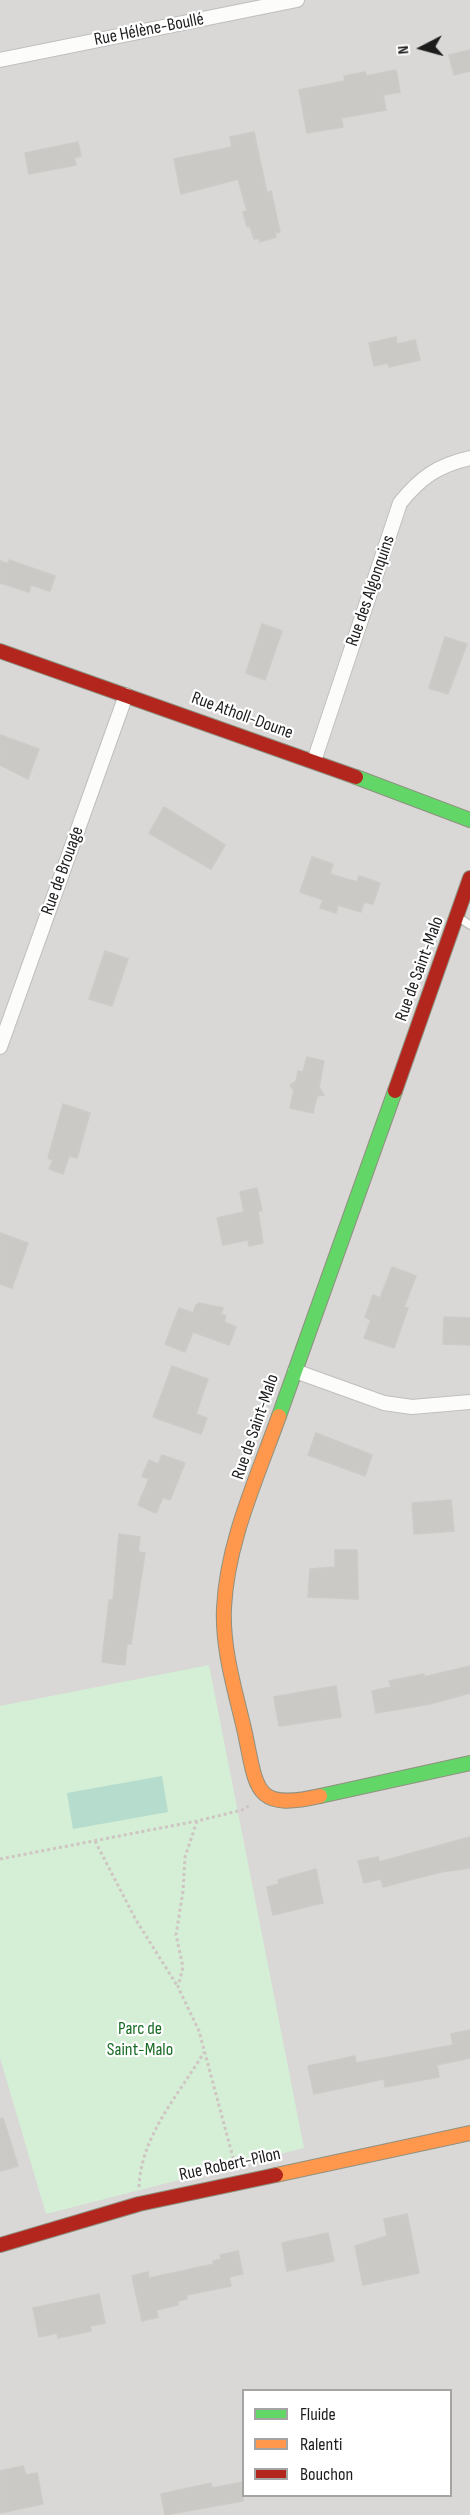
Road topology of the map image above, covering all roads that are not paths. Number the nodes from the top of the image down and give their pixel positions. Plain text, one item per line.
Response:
1 (297, 0) edge
2 (0, 60) edge
3 (470, 458) edge
4 (0, 651) edge
5 (126, 695) junction
6 (314, 761) junction
7 (470, 820) edge
8 (470, 878) edge
9 (464, 921) edge
10 (0, 1047) edge
11 (295, 1371) junction
12 (470, 1402) edge
13 (470, 1763) edge
14 (470, 2133) edge
15 (0, 2245) edge

1 - 2 street, Rue Hélène-Boullé
3 - 6 street, Rue des Algonquins
4 - 5 street, Rue Atholl-Doune
5 - 6 street, Rue Atholl-Doune
5 - 10 street, Rue de Brouage
6 - 7 street, Rue Atholl-Doune
8 - 9 street, Rue de Saint-Malo
9 - 11 street, Rue de Saint-Malo
11 - 12 street
11 - 13 street, Rue de Saint-Malo
14 - 15 street, Rue Robert-Pilon

